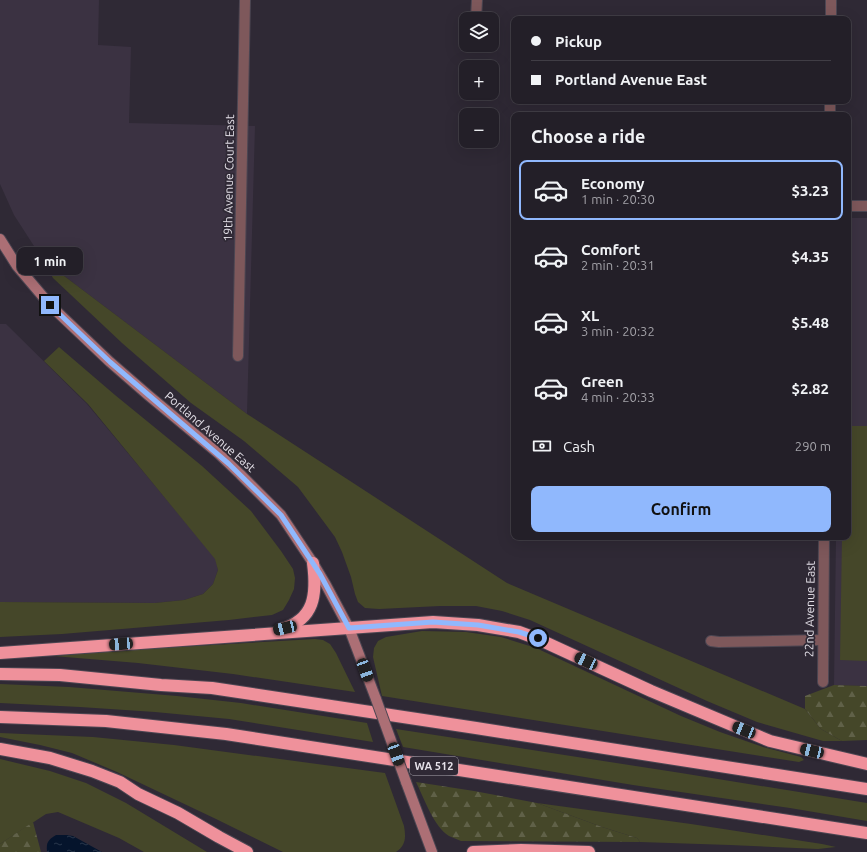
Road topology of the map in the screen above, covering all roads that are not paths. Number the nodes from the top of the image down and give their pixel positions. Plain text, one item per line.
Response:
1 (245, 0) edge
2 (477, 0) edge
3 (832, 0) edge
4 (476, 12) edge
5 (831, 16) edge
6 (851, 206) edge
7 (867, 206) edge
8 (0, 240) edge
9 (238, 356) dead end
10 (824, 540) edge
11 (313, 564) junction
12 (349, 628) junction
13 (258, 634) junction
14 (822, 640) junction
15 (711, 641) dead end
16 (0, 653) edge
17 (0, 674) edge
18 (823, 682) dead end
19 (0, 716) edge
20 (0, 749) edge
21 (867, 764) edge
22 (867, 789) edge
23 (867, 833) edge
24 (521, 850) junction
25 (247, 852) edge
26 (432, 852) edge
27 (473, 852) edge
28 (507, 852) edge
29 (589, 852) edge

1 - 9 street, 19th Avenue Court East
2 - 4 street
3 - 5 street
6 - 7 street
8 - 11 main road, Portland Avenue East
10 - 14 street, 22nd Avenue East
11 - 12 main road, Portland Avenue East
11 - 13 highway
12 - 13 highway
12 - 21 highway
12 - 26 main road, Portland Avenue East, bridge
13 - 16 highway
14 - 15 street
14 - 18 street, 22nd Avenue East
17 - 22 highway
19 - 23 highway, WA 512
20 - 25 highway
24 - 27 highway
24 - 28 highway
24 - 29 highway

